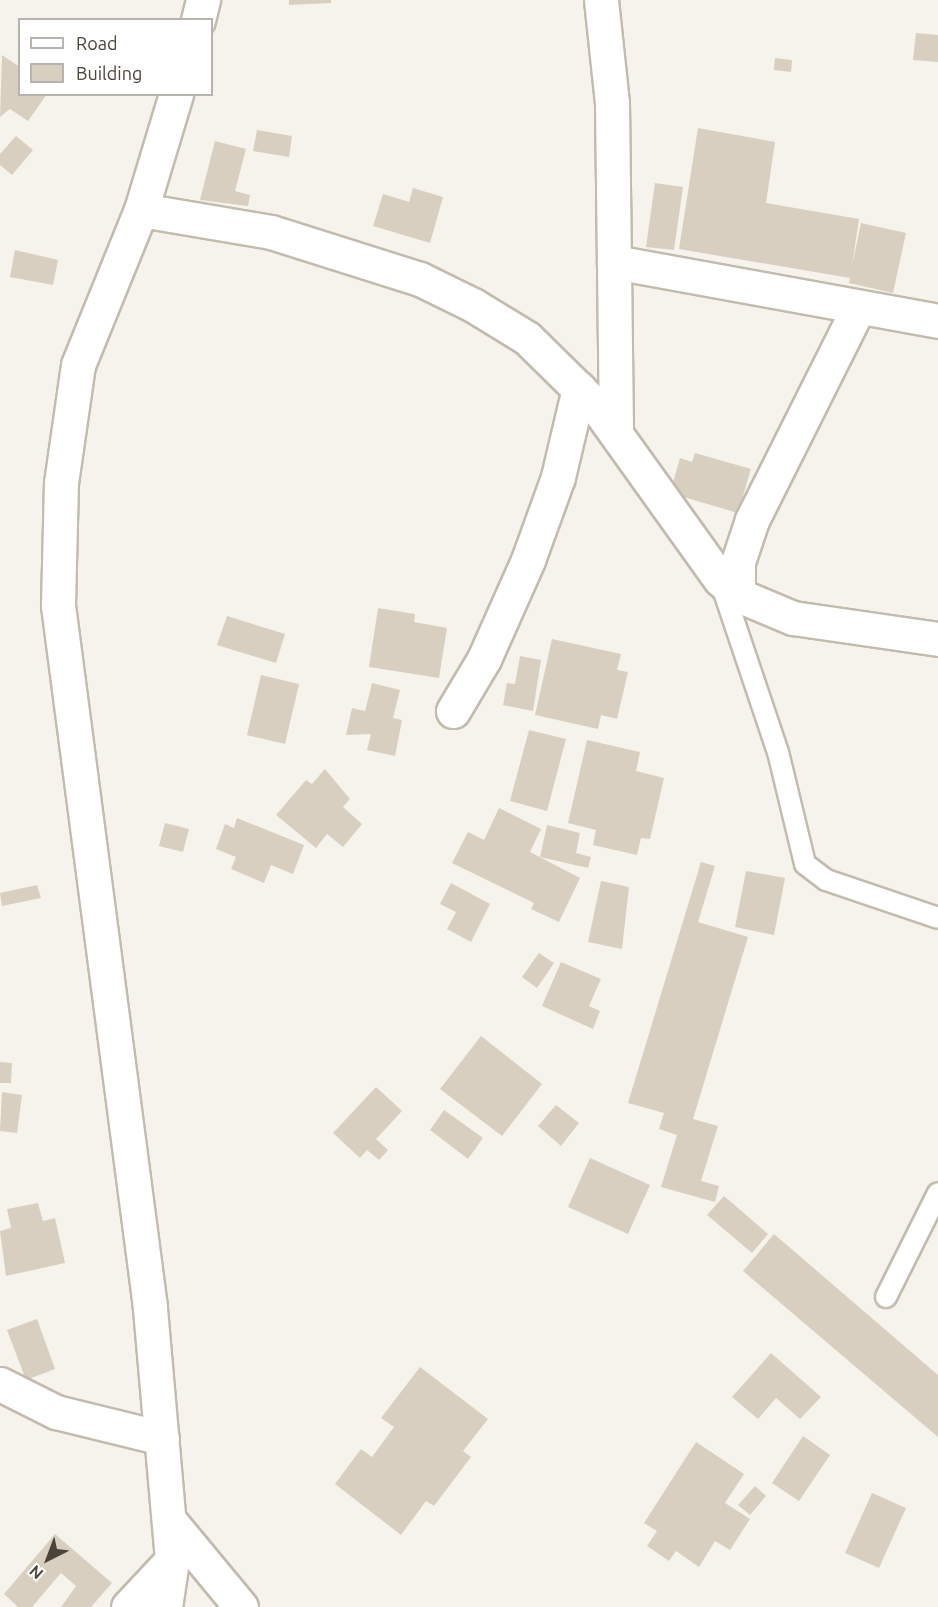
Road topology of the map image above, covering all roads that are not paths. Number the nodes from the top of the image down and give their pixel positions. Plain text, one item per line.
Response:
1 (203, 0) edge
2 (601, 0) edge
3 (198, 18) edge
4 (175, 96) edge
5 (141, 210) junction
6 (614, 262) junction
7 (858, 308) junction
8 (938, 321) edge
9 (579, 388) junction
10 (616, 433) junction
11 (729, 587) junction
12 (938, 639) edge
13 (453, 711) dead end
14 (938, 918) edge
15 (938, 1193) edge
16 (886, 1297) dead end
17 (0, 1384) edge
18 (162, 1438) junction
19 (169, 1520) junction
20 (172, 1560) junction
21 (128, 1607) edge
22 (165, 1607) edge
23 (241, 1607) edge

1 - 3 street
2 - 6 street
4 - 5 street
5 - 9 street
5 - 18 street
6 - 7 street
6 - 10 street
7 - 8 street
7 - 11 street
9 - 10 street
9 - 13 street
10 - 11 street
11 - 12 street
11 - 14 lane
15 - 16 lane
17 - 18 street
18 - 19 street
19 - 20 street
19 - 23 street
20 - 21 street
20 - 22 street

